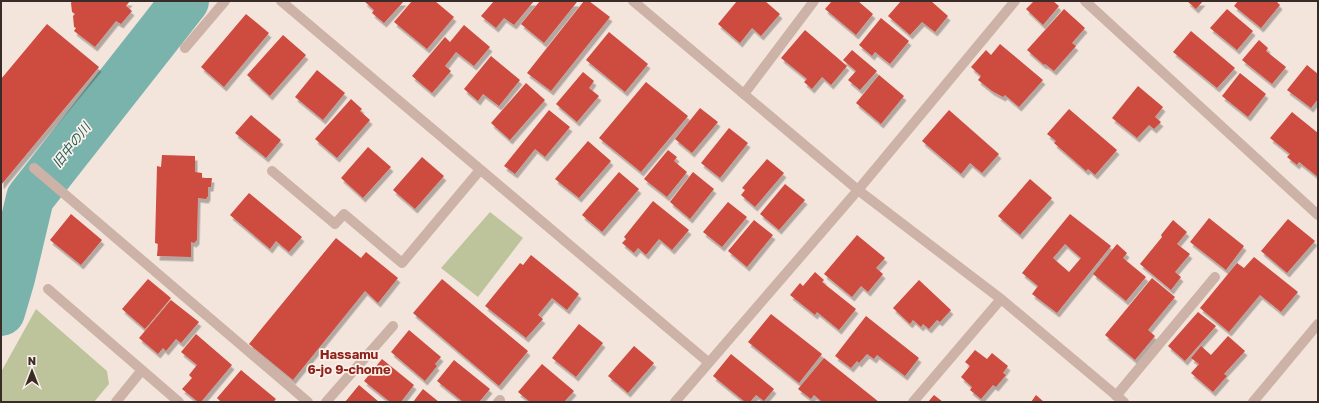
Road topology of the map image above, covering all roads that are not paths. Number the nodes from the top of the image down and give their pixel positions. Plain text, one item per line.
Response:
1 (225, 1) edge
2 (281, 1) edge
3 (633, 1) edge
4 (814, 1) edge
5 (1015, 1) edge
6 (1085, 1) edge
7 (185, 48) dead end
8 (744, 94) junction
9 (34, 168) dead end
10 (480, 170) junction
11 (272, 172) dead end
12 (858, 190) junction
13 (1318, 215) edge
14 (1215, 277) dead end
15 (48, 289) dead end
16 (1001, 299) junction
17 (1318, 324) edge
18 (393, 326) dead end
19 (708, 362) junction
20 (142, 370) junction
21 (1120, 399) edge
22 (116, 402) edge
23 (179, 402) edge
24 (308, 402) edge
25 (326, 402) edge
26 (675, 402) edge
27 (913, 402) edge
28 (1253, 402) edge

1 - 7 street
2 - 10 street
3 - 8 street
4 - 8 street
5 - 12 street
6 - 13 street
8 - 12 street
9 - 24 street
10 - 11 street
10 - 19 street
12 - 16 street
12 - 19 street
14 - 21 street
15 - 20 street
16 - 21 street
16 - 27 street
17 - 28 street
18 - 25 street
19 - 26 street
20 - 22 street
20 - 23 street

